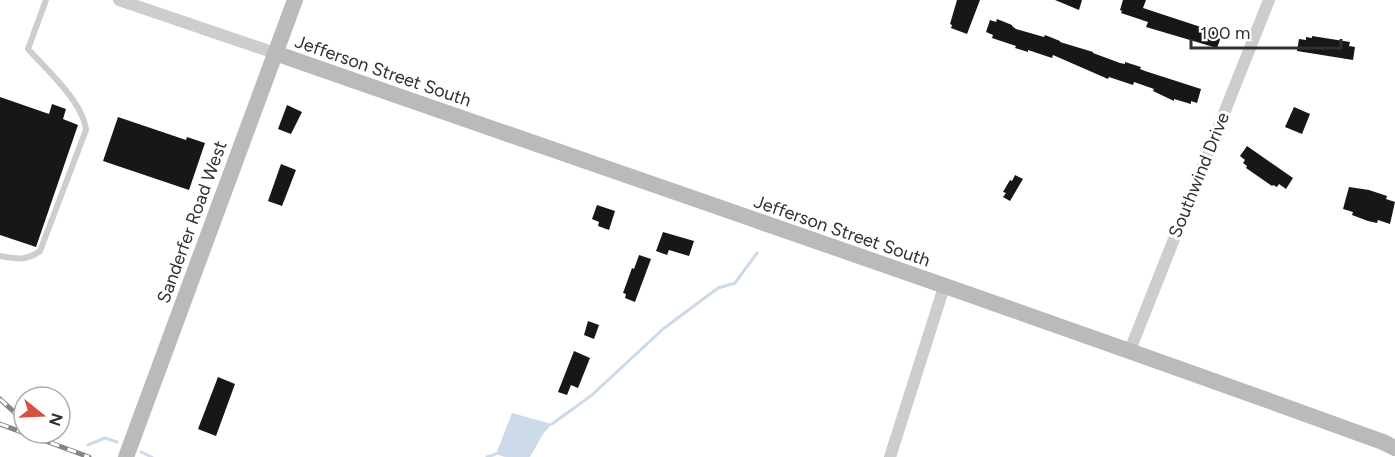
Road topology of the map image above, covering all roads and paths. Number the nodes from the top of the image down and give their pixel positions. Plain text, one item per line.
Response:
1 (46, 0) edge
2 (119, 0) edge
3 (295, 0) edge
4 (1269, 0) edge
5 (274, 53) junction
6 (0, 256) edge
7 (944, 287) junction
8 (1130, 350) junction
9 (1395, 448) edge
10 (126, 457) edge
11 (890, 457) edge

1 - 6 lane
2 - 5 street
3 - 5 street, Sanderfer Road West
4 - 8 street, Southwind Drive
5 - 7 street, Jefferson Street South
5 - 10 street, Sanderfer Road West
7 - 8 street, Jefferson Street South
7 - 11 street
8 - 9 street, Jefferson Street South

